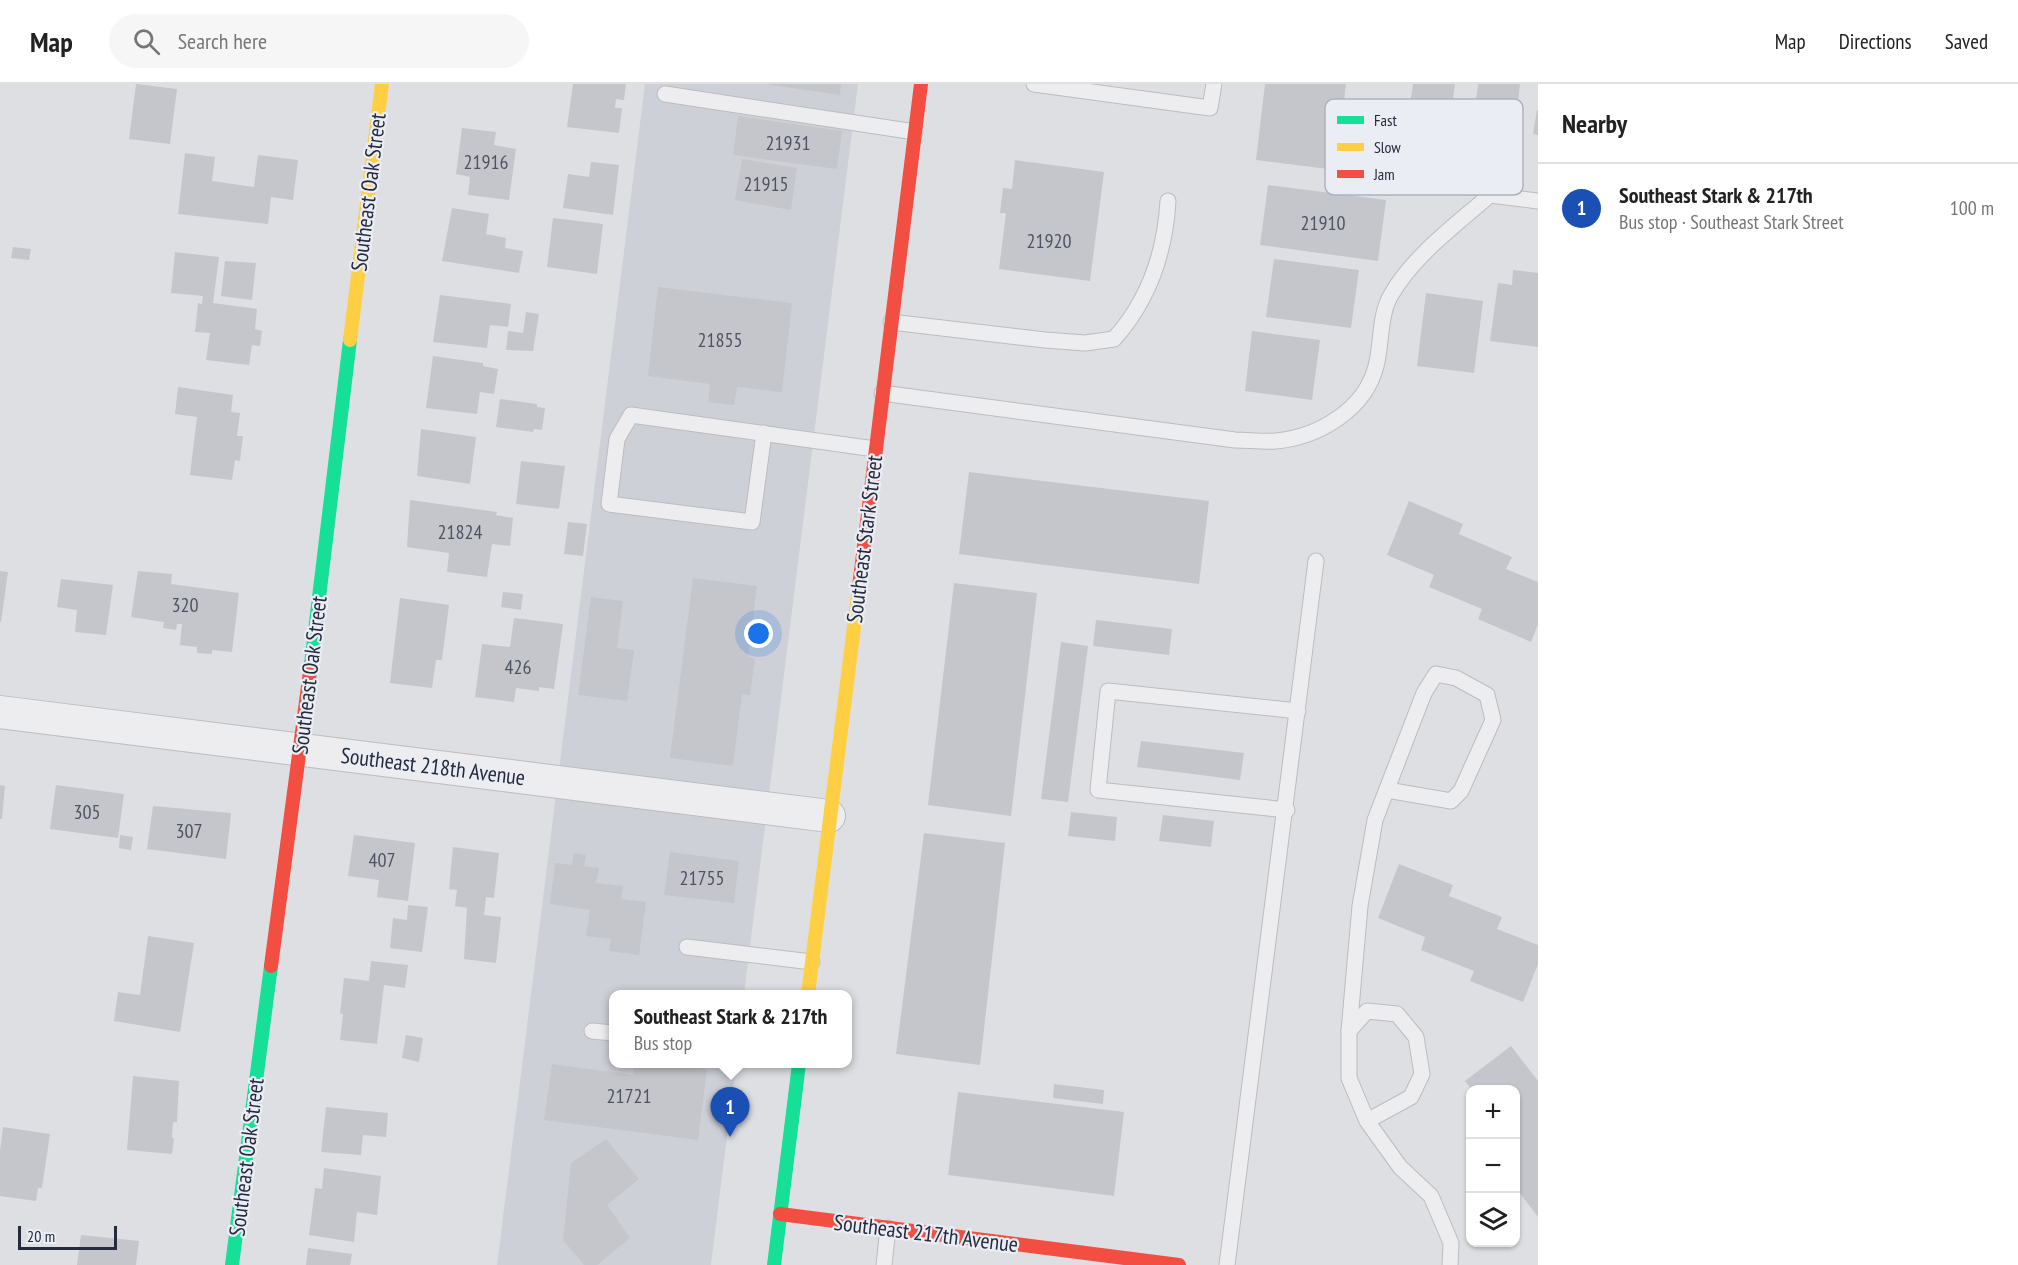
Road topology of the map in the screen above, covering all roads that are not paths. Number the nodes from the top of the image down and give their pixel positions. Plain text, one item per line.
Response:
1 (382, 84) edge
2 (921, 84) edge
3 (1034, 84) edge
4 (1214, 84) edge
5 (665, 94) dead end
6 (915, 132) junction
7 (1168, 201) dead end
8 (1538, 201) edge
9 (891, 322) junction
10 (882, 393) junction
11 (764, 433) junction
12 (875, 448) junction
13 (1316, 561) dead end
14 (1298, 711) junction
15 (0, 712) edge
16 (300, 749) junction
17 (1387, 790) junction
18 (1287, 810) junction
19 (830, 816) junction
20 (687, 947) dead end
21 (812, 962) junction
22 (808, 990) edge
23 (592, 1031) dead end
24 (1349, 1031) junction
25 (609, 1033) edge
26 (798, 1068) edge
27 (1367, 1121) junction
28 (780, 1214) junction
29 (888, 1228) junction
30 (1114, 1261) edge
31 (232, 1265) edge
32 (774, 1265) edge
33 (884, 1265) edge
34 (1179, 1265) edge
35 (1227, 1265) edge
36 (1450, 1265) edge

1 - 16 street, Southeast Oak Street
2 - 6 street, Southeast Stark Street
3 - 4 lane
5 - 6 lane
6 - 9 street, Southeast Stark Street
7 - 9 lane
8 - 10 lane
9 - 10 street, Southeast Stark Street
10 - 12 street, Southeast Stark Street
11 - 11 lane
11 - 12 lane
12 - 19 street, Southeast Stark Street
13 - 14 lane
14 - 18 lane
14 - 18 lane
15 - 16 street, Southeast 218th Avenue
16 - 19 street, Southeast 218th Avenue
16 - 31 street, Southeast Oak Street
17 - 17 lane
17 - 24 lane
18 - 35 lane
19 - 21 street, Southeast Stark Street
20 - 21 lane
21 - 22 street, Southeast Stark Street
23 - 25 lane
24 - 27 lane
24 - 27 lane
26 - 28 street
27 - 36 lane
28 - 29 street, Southeast 217th Avenue
28 - 32 street
29 - 30 street, Southeast 217th Avenue
29 - 33 lane
30 - 34 street, Southeast 217th Avenue

